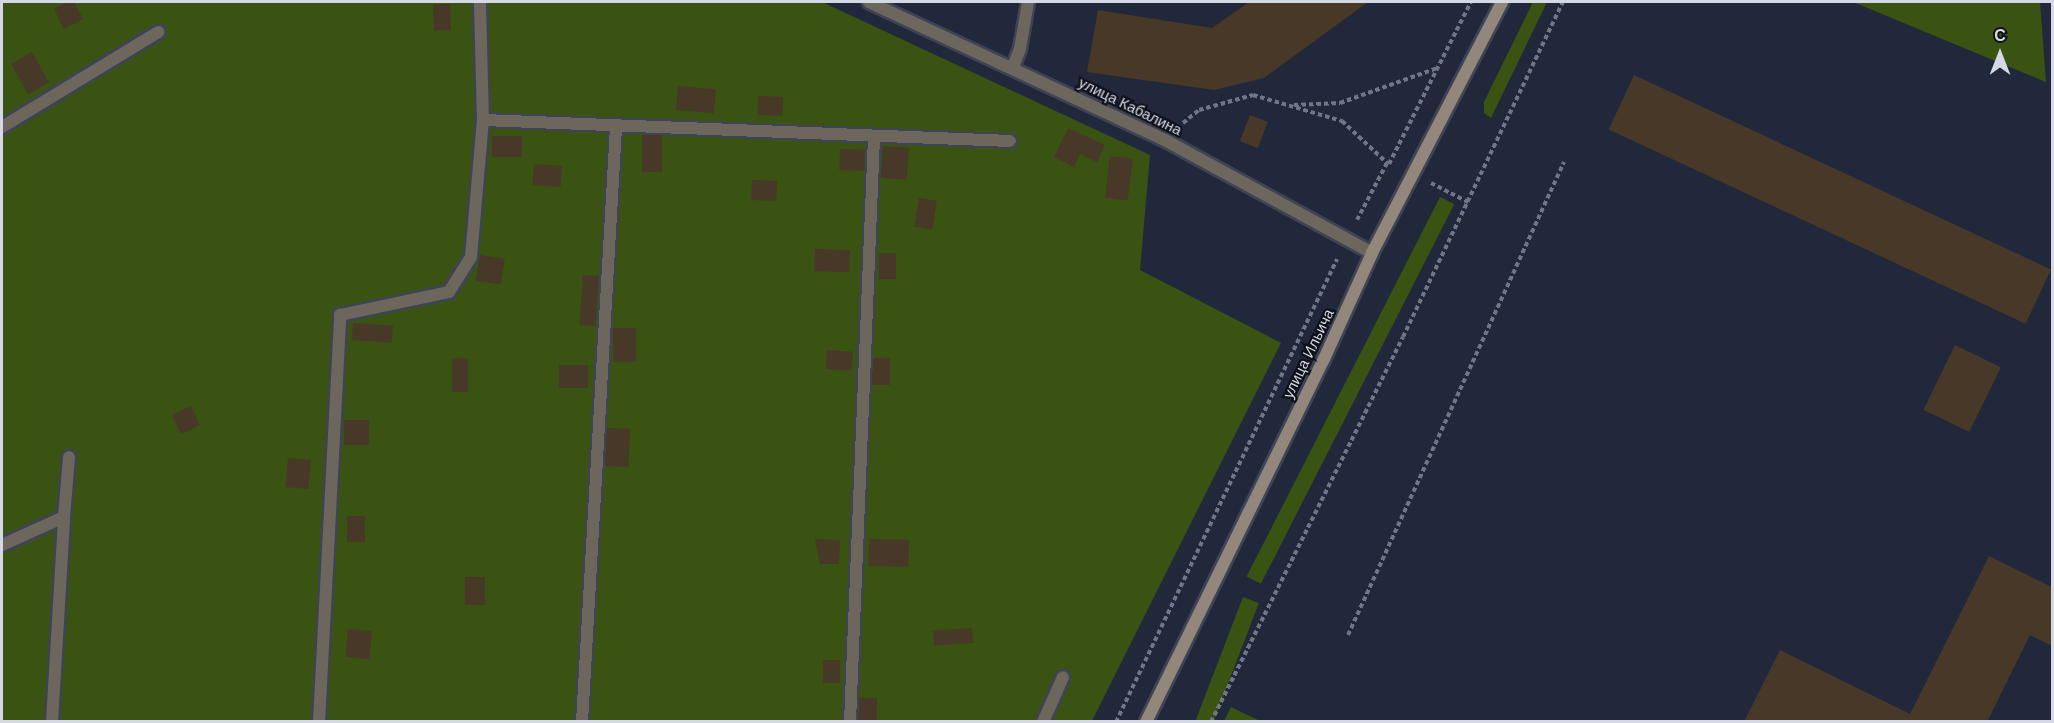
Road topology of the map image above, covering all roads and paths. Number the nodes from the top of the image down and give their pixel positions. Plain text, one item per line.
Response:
1 (480, 2) edge
2 (869, 2) edge
3 (1028, 2) edge
4 (1502, 2) edge
5 (1563, 2) edge
6 (158, 32) dead end
7 (1013, 67) junction
8 (1437, 68) dead end
9 (1291, 105) junction
10 (483, 120) junction
11 (616, 126) junction
12 (2, 127) edge
13 (874, 136) junction
14 (1163, 139) junction
15 (1010, 141) dead end
16 (1563, 162) dead end
17 (1347, 239) junction
18 (1372, 253) junction
19 (69, 457) dead end
20 (64, 517) junction
21 (2, 545) edge
22 (1348, 635) dead end
23 (1064, 677) dead end
24 (52, 722) edge
25 (319, 722) edge
26 (582, 722) edge
27 (849, 722) edge
28 (1043, 722) edge
29 (1116, 722) edge
30 (1146, 722) edge
31 (1211, 722) edge

1 - 10 street
2 - 7 street, улица Кабалина
3 - 7 street
4 - 18 street, улица Ильича
5 - 31 path
6 - 12 street
7 - 14 street, улица Кабалина
8 - 9 path
9 - 14 path
9 - 17 path
10 - 11 street
10 - 25 street
11 - 13 street
11 - 26 street
13 - 15 street
13 - 27 street
14 - 17 street, улица Кабалина
16 - 22 path
17 - 18 street, улица Кабалина
17 - 29 path
18 - 30 street, улица Ильича
19 - 20 street
20 - 21 street
20 - 24 street
23 - 28 street

